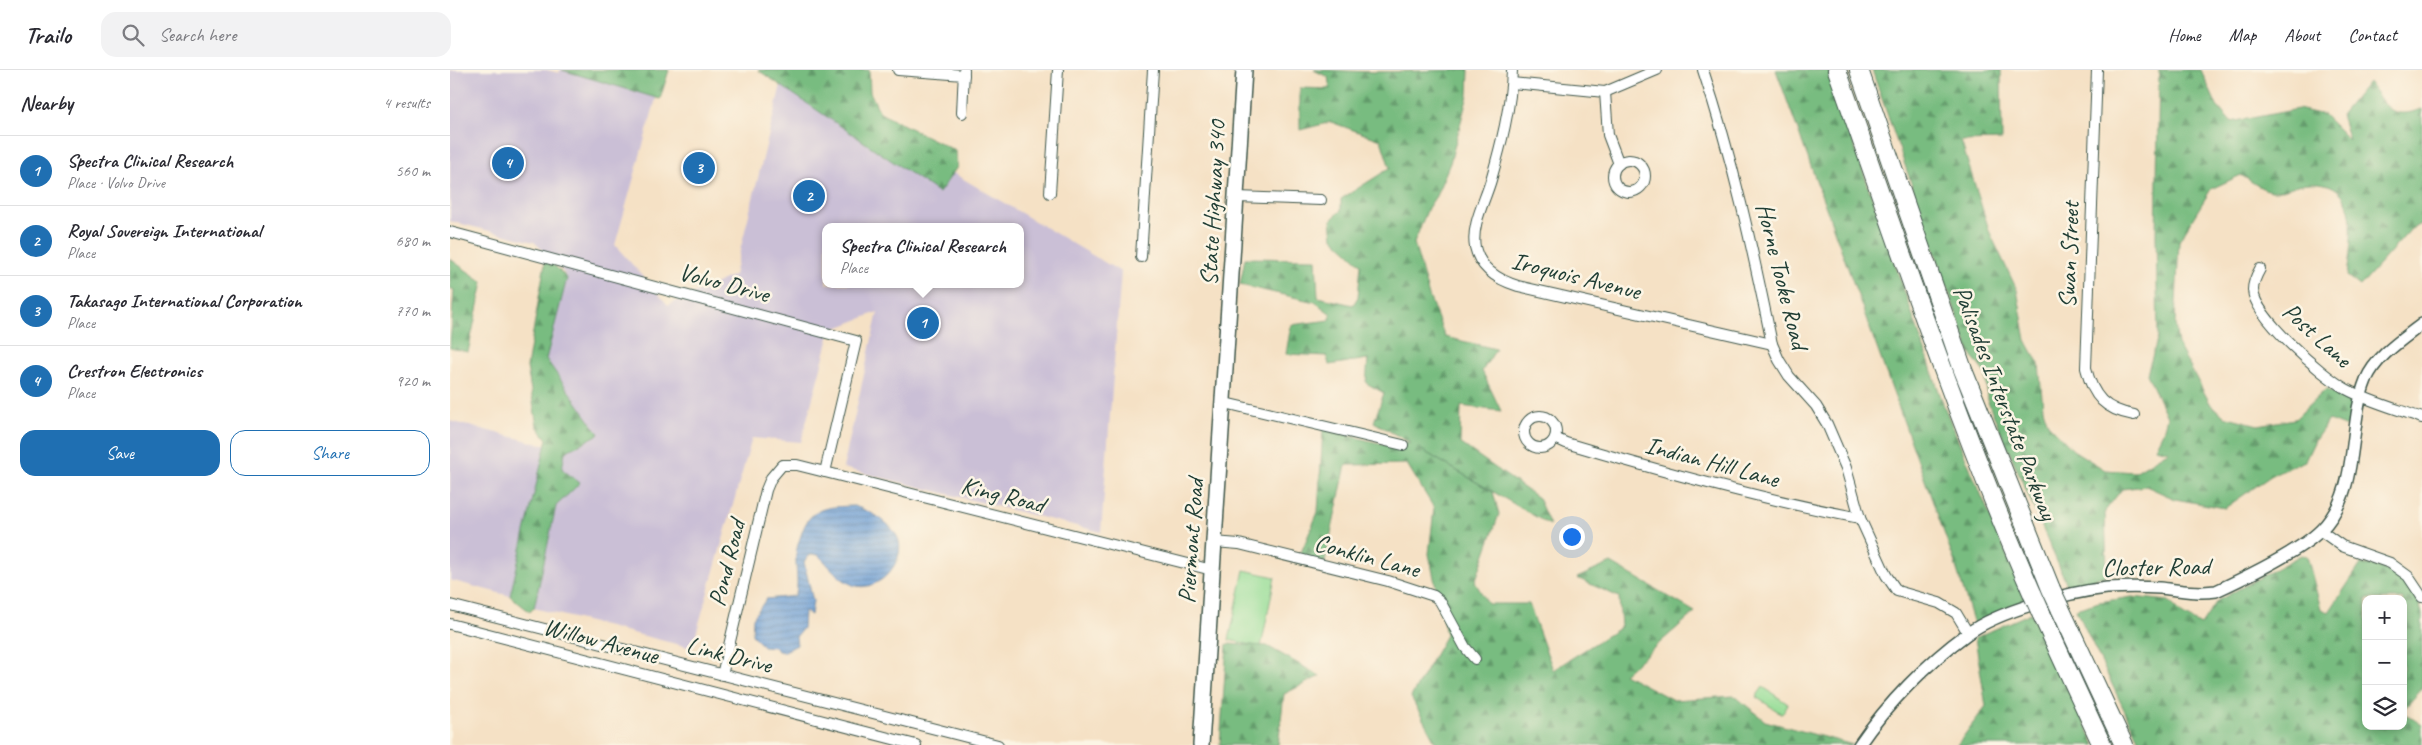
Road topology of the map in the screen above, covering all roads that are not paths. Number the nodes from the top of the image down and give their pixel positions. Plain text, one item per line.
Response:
1 (898, 70) edge
2 (1058, 70) edge
3 (1153, 70) edge
4 (1244, 70) edge
5 (1512, 70) edge
6 (1657, 70) edge
7 (1703, 70) edge
8 (1837, 70) edge
9 (1859, 70) edge
10 (2097, 70) edge
11 (964, 72) edge
12 (1512, 83) junction
13 (1605, 92) junction
14 (962, 113) dead end
15 (1619, 164) dead end
16 (1050, 193) dead end
17 (1237, 197) junction
18 (1321, 200) dead end
19 (450, 232) edge
20 (1141, 257) dead end
21 (2260, 269) dead end
22 (2422, 324) edge
23 (1228, 340) joint
24 (1772, 344) junction
25 (2361, 396) junction
26 (1225, 402) junction
27 (2134, 415) dead end
28 (2422, 418) edge
29 (1555, 438) dead end
30 (1403, 445) dead end
31 (782, 465) joint
32 (825, 472) junction
33 (1860, 518) junction
34 (2321, 531) junction
35 (1214, 542) junction
36 (1212, 570) junction
37 (2422, 598) edge
38 (450, 605) edge
39 (450, 624) edge
40 (1968, 633) junction
41 (1475, 659) dead end
42 (722, 674) junction
43 (916, 745) edge
44 (998, 745) edge
45 (1201, 745) edge
46 (1859, 745) edge
47 (2102, 745) edge
48 (2124, 745) edge

1 - 11 street
2 - 16 street
3 - 20 street
4 - 17 main road, State Highway 340
5 - 12 street, Iroquois Avenue
6 - 13 street
7 - 24 street, Horne Tooke Road
8 - 47 highway, Palisades Interstate Parkway, bridge
9 - 48 highway, Palisades Interstate Parkway, bridge
10 - 27 street, Swan Street
11 - 14 street
12 - 13 street
12 - 24 street, Iroquois Avenue
13 - 15 street
17 - 18 street
17 - 23 main road, State Highway 340
19 - 32 street, Volvo Drive
21 - 25 street, Post Lane
22 - 25 street, Closter Road
23 - 26 main road, Piermont Road
24 - 33 street, Horne Tooke Road
25 - 28 street, Post Lane
25 - 34 street, Closter Road
26 - 30 street
26 - 35 main road, Piermont Road
29 - 33 street, Indian Hill Lane
31 - 32 street, King Road
31 - 42 street, Pond Road
32 - 36 street, King Road
33 - 40 street, Horne Tooke Road
34 - 37 street
34 - 40 street, Closter Road
35 - 36 main road, Piermont Road
35 - 41 street, Conklin Lane
36 - 45 main road, Piermont Road
38 - 42 street, Link Drive
39 - 43 street, Willow Avenue
40 - 46 street, Closter Road
42 - 44 street, Link Drive

